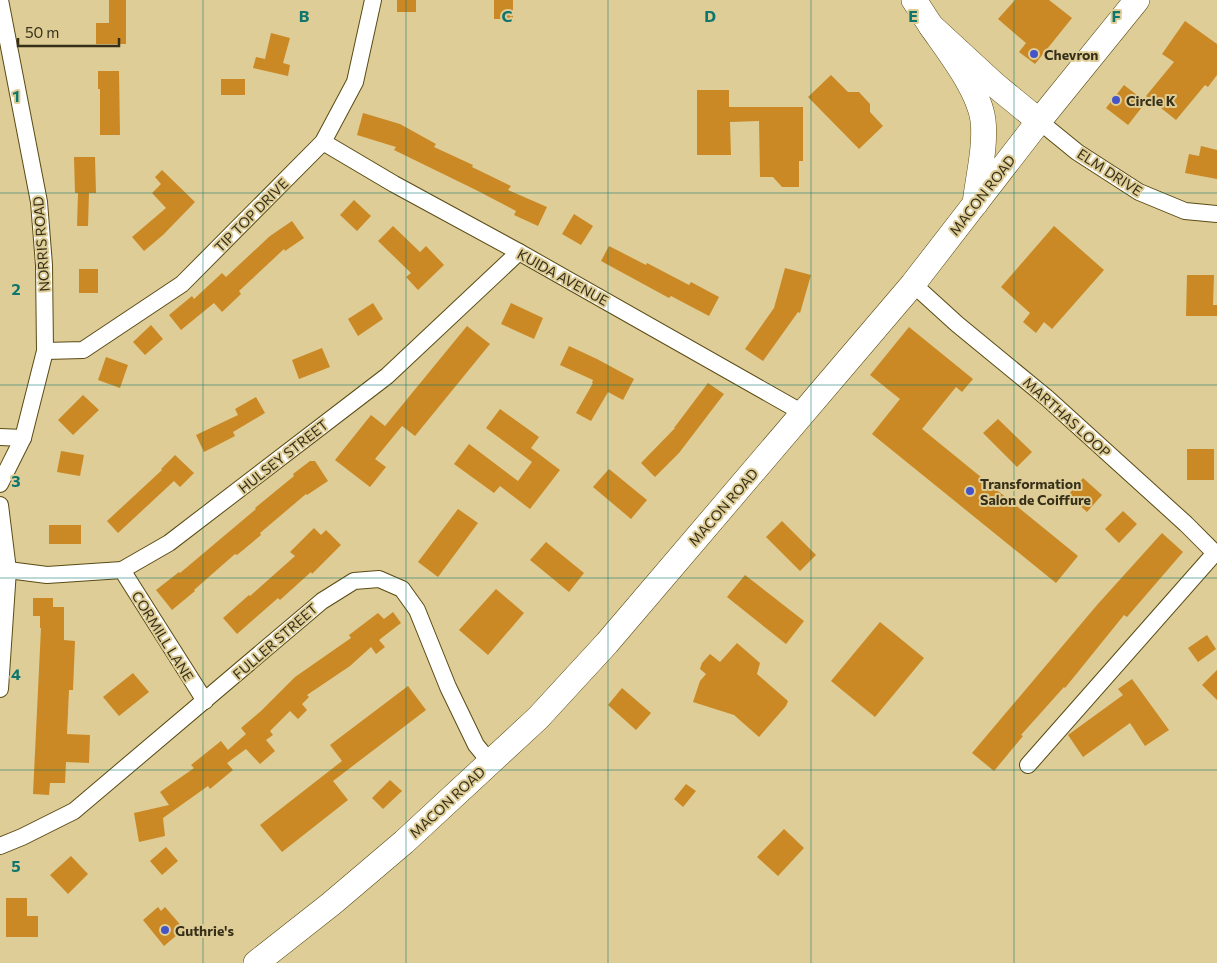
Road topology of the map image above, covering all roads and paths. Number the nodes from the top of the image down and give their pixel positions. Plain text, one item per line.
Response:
1 (0, 0) edge
2 (373, 0) edge
3 (914, 0) edge
4 (1137, 0) edge
5 (932, 26) junction
6 (1039, 121) junction
7 (323, 142) junction
8 (975, 204) junction
9 (1217, 214) edge
10 (519, 252) junction
11 (913, 284) junction
12 (45, 351) junction
13 (803, 413) junction
14 (0, 437) edge
15 (23, 438) junction
16 (0, 484) edge
17 (0, 505) edge
18 (1216, 554) edge
19 (8, 570) junction
20 (122, 570) junction
21 (0, 689) edge
22 (205, 702) junction
23 (490, 762) junction
24 (1028, 765) dead end
25 (0, 846) edge
26 (256, 963) edge

1 - 12 street, NORRIS ROAD
2 - 7 street, TIP TOP DRIVE
3 - 5 main road
4 - 6 main road, MACON ROAD
5 - 6 main road
5 - 8 main road
6 - 8 main road, MACON ROAD
6 - 9 street, ELM DRIVE
7 - 10 street, KUIDA AVENUE
7 - 12 street, TIP TOP DRIVE
8 - 11 main road, MACON ROAD
10 - 13 street, KUIDA AVENUE
10 - 20 street, HULSEY STREET
11 - 13 main road, MACON ROAD
11 - 18 street, MARTHAS LOOP
12 - 15 street, NORRIS ROAD
13 - 23 main road, MACON ROAD
14 - 15 street
15 - 16 street, NORRIS ROAD
17 - 19 street
18 - 24 street
19 - 20 street, HULSEY STREET
19 - 21 street
20 - 22 street, CORMILL LANE
22 - 23 street, FULLER STREET
22 - 25 street, FULLER STREET
23 - 26 main road, MACON ROAD

